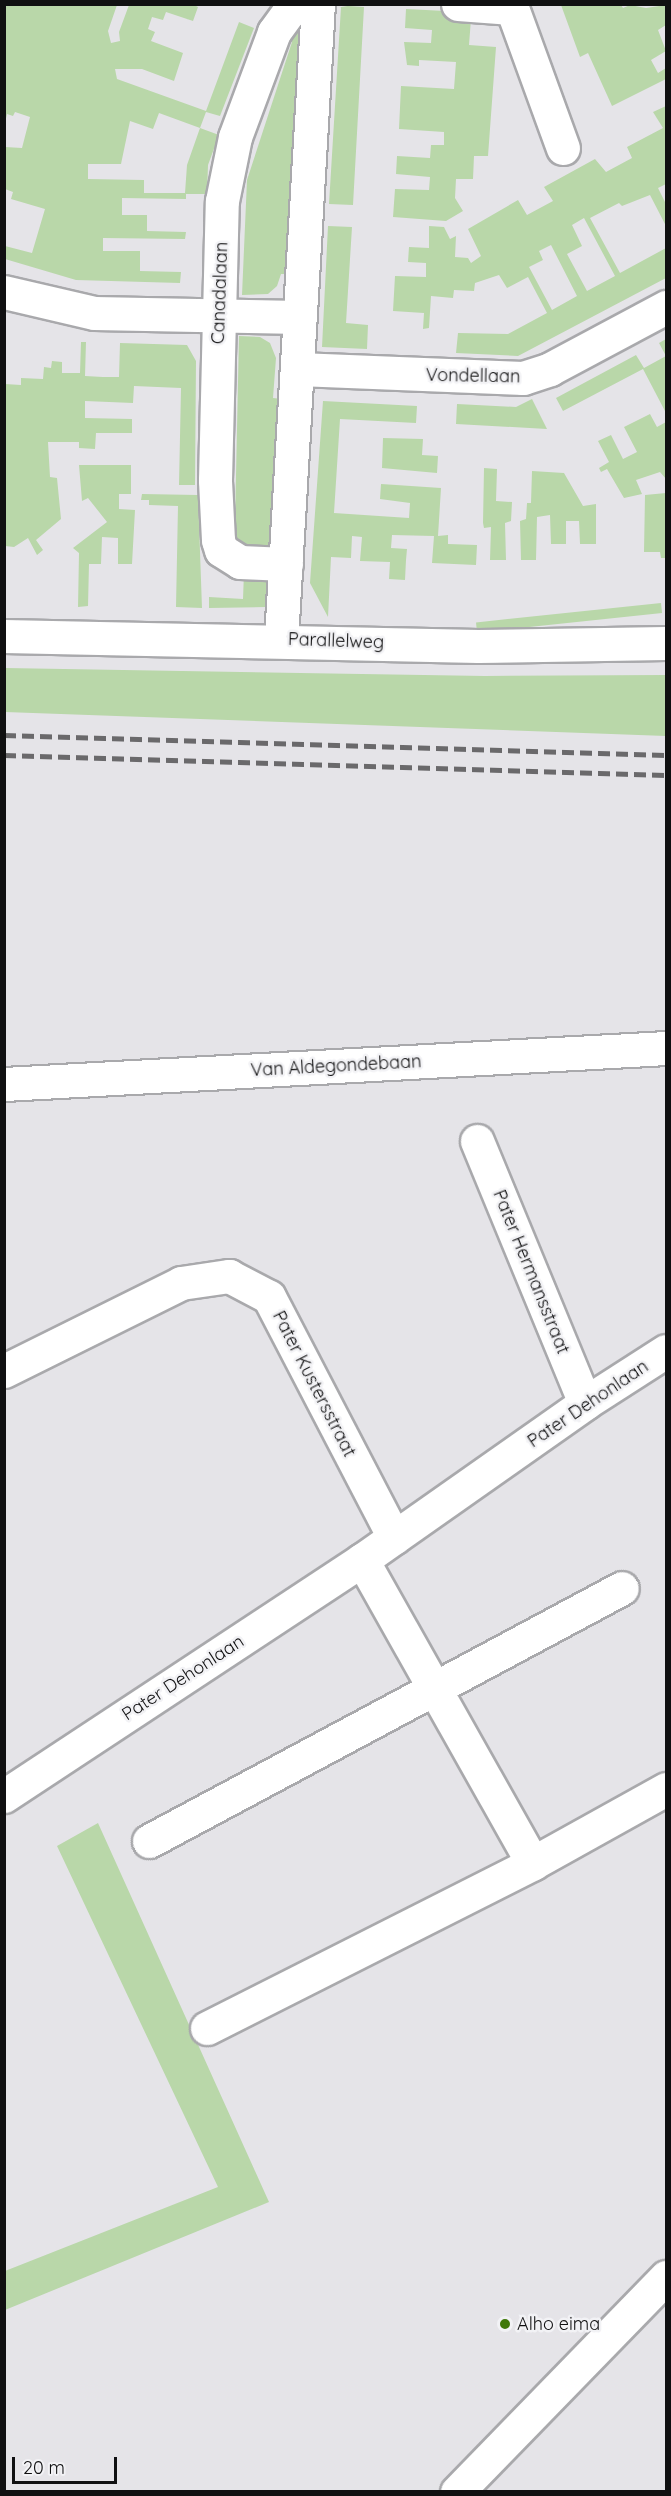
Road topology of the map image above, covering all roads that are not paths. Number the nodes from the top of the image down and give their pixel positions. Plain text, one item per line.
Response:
1 (458, 4) edge
2 (318, 6) edge
3 (563, 148) dead end
4 (4, 292) edge
5 (666, 306) edge
6 (219, 315) junction
7 (300, 318) junction
8 (298, 369) junction
9 (286, 564) junction
10 (4, 636) edge
11 (281, 639) junction
12 (666, 643) edge
13 (666, 1048) edge
14 (4, 1084) edge
15 (477, 1141) dead end
16 (666, 1351) edge
17 (4, 1371) edge
18 (585, 1403) junction
19 (394, 1538) junction
20 (362, 1560) junction
21 (622, 1588) dead end
22 (434, 1688) junction
23 (666, 1789) edge
24 (4, 1796) edge
25 (149, 1841) dead end
26 (533, 1863) junction
27 (207, 2028) dead end
28 (666, 2277) edge
29 (457, 2492) edge

1 - 3 street
2 - 6 street, Canadalaan
2 - 7 street, Canadalaan
4 - 6 street
5 - 8 street, Vondellaan
6 - 7 street
6 - 9 street, Canadalaan
7 - 8 street, Canadalaan
8 - 9 street, Canadalaan
9 - 11 street, Canadalaan
10 - 11 street, Parallelweg
11 - 12 street, Parallelweg
13 - 14 street, Van Aldegondebaan
15 - 18 street, Pater Hermansstraat
16 - 18 street, Pater Dehonlaan
17 - 19 street, Pater Kustersstraat
18 - 19 street, Pater Dehonlaan
19 - 20 street, Pater Dehonlaan
20 - 22 street
20 - 24 street, Pater Dehonlaan
21 - 22 street
22 - 25 street
22 - 26 street
23 - 26 street
26 - 27 street
28 - 29 street

